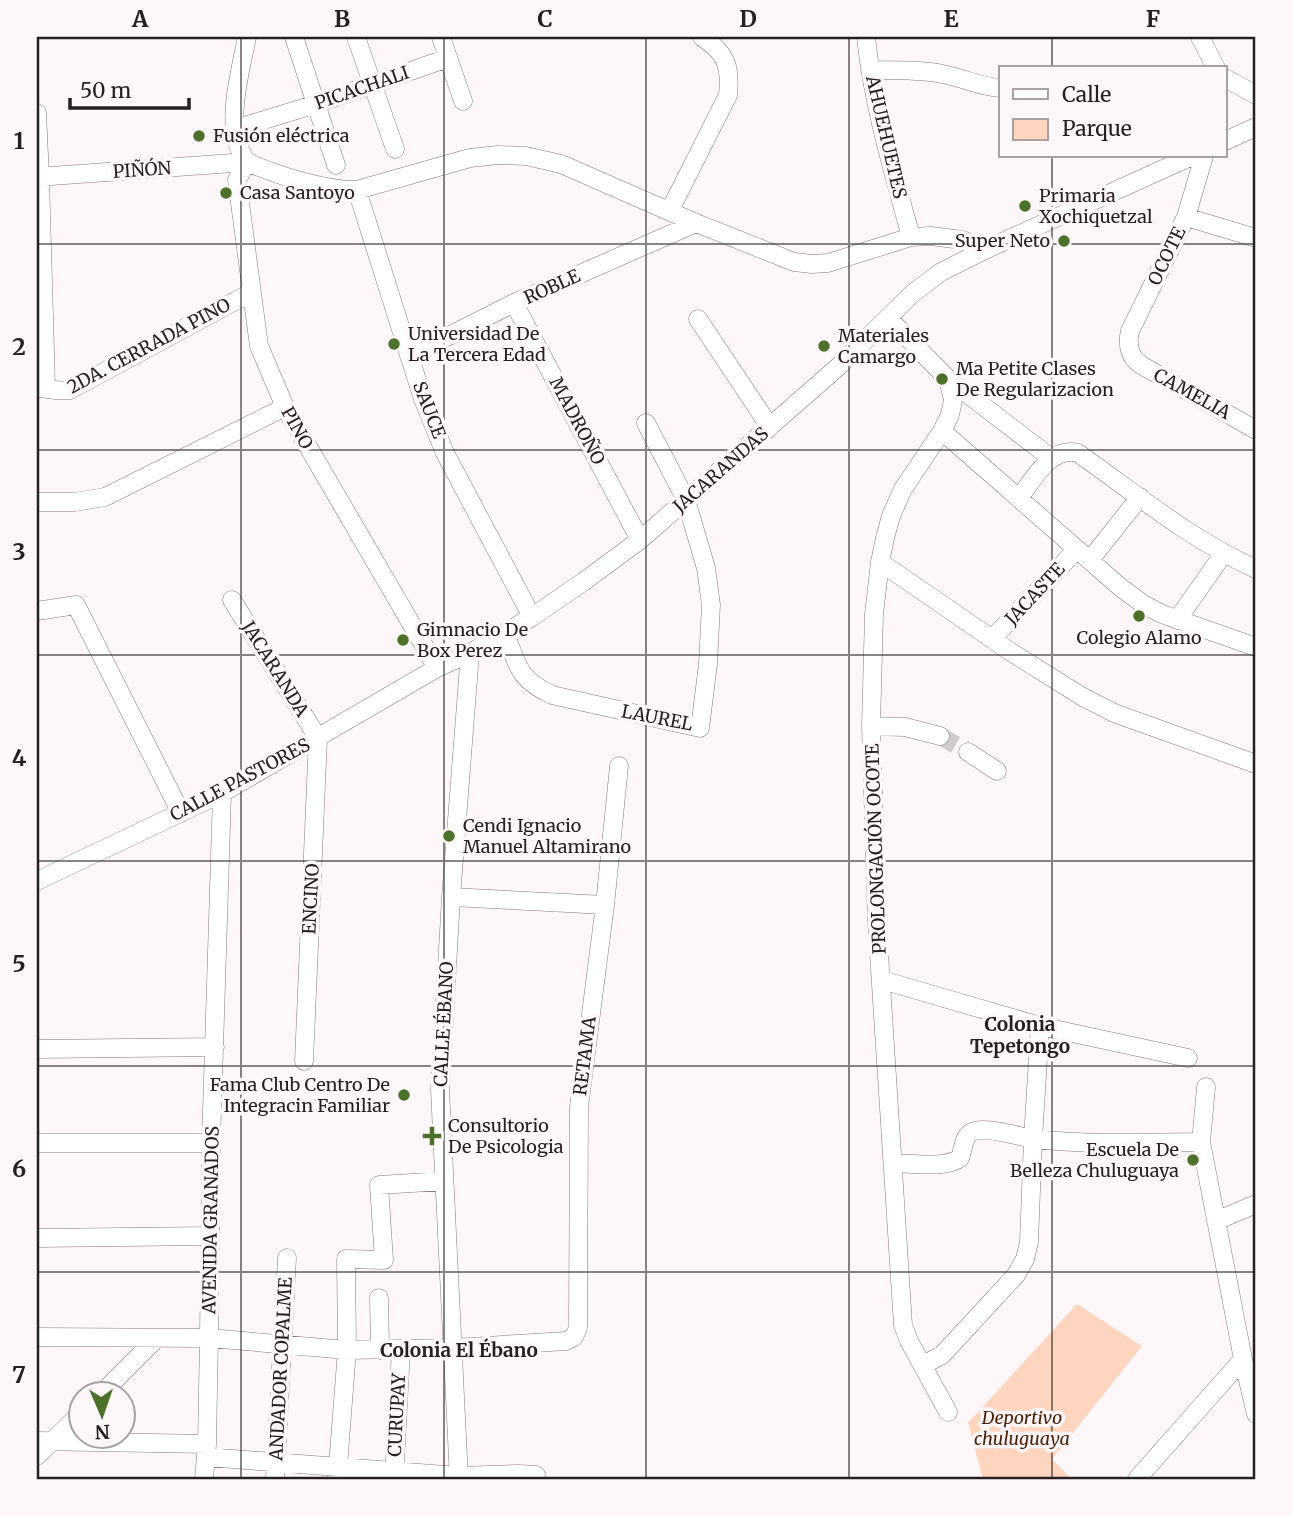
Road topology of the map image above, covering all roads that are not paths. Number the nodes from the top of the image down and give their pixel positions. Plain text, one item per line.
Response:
1 (247, 37) edge
2 (294, 37) edge
3 (356, 37) edge
4 (441, 37) edge
5 (702, 37) edge
6 (866, 37) edge
7 (1200, 37) edge
8 (448, 58) junction
9 (1215, 66) edge
10 (870, 70) junction
11 (1226, 79) edge
12 (373, 84) junction
13 (999, 88) edge
14 (1256, 95) edge
15 (463, 101) dead end
16 (316, 104) junction
17 (37, 113) edge
18 (1256, 126) edge
19 (235, 129) junction
20 (1226, 141) edge
21 (395, 149) dead end
22 (1188, 158) edge
23 (1203, 158) edge
24 (247, 162) junction
25 (336, 164) dead end
26 (38, 177) edge
27 (357, 190) junction
28 (670, 210) junction
29 (1186, 217) junction
30 (696, 223) junction
31 (911, 237) junction
32 (1256, 238) edge
33 (987, 249) junction
34 (250, 293) junction
35 (514, 303) junction
36 (888, 318) junction
37 (40, 319) edge
38 (698, 319) dead end
39 (1131, 354) joint
40 (409, 356) junction
41 (948, 379) junction
42 (41, 388) edge
43 (285, 407) junction
44 (646, 423) dead end
45 (770, 427) junction
46 (1256, 430) edge
47 (942, 431) junction
48 (1051, 458) junction
49 (1140, 497) junction
50 (1018, 498) junction
51 (686, 500) junction
52 (37, 502) edge
53 (640, 540) junction
54 (1224, 553) junction
55 (1083, 554) junction
56 (880, 562) junction
57 (1256, 569) edge
58 (232, 600) dead end
59 (37, 611) edge
60 (532, 617) junction
61 (1177, 620) junction
62 (505, 633) junction
63 (992, 639) junction
64 (1256, 647) edge
65 (470, 653) junction
66 (437, 668) junction
67 (871, 726) junction
68 (940, 736) tunnel mouth
69 (318, 738) junction
70 (968, 752) tunnel mouth
71 (1256, 764) edge
72 (619, 766) dead end
73 (997, 771) dead end
74 (222, 793) junction
75 (181, 813) junction
76 (37, 881) edge
77 (451, 897) junction
78 (605, 905) junction
79 (881, 980) junction
80 (1040, 1026) junction
81 (215, 1047) junction
82 (37, 1049) edge
83 (1188, 1058) dead end
84 (304, 1061) dead end
85 (1206, 1087) dead end
86 (1033, 1139) junction
87 (1201, 1142) junction
88 (37, 1143) edge
89 (211, 1143) junction
90 (893, 1163) junction
91 (444, 1181) junction
92 (1256, 1204) edge
93 (1216, 1222) junction
94 (210, 1236) junction
95 (37, 1238) edge
96 (287, 1258) dead end
97 (379, 1298) dead end
98 (37, 1337) edge
99 (157, 1338) junction
100 (209, 1338) junction
101 (281, 1345) junction
102 (454, 1348) junction
103 (347, 1350) junction
104 (380, 1350) junction
105 (401, 1350) junction
106 (1242, 1359) junction
107 (922, 1365) junction
108 (115, 1380) edge
109 (948, 1412) dead end
110 (1256, 1414) edge
111 (66, 1425) edge
112 (44, 1442) edge
113 (206, 1450) junction
114 (37, 1456) edge
115 (275, 1471) edge
116 (337, 1473) edge
117 (394, 1475) edge
118 (536, 1475) dead end
119 (459, 1477) edge
120 (204, 1479) edge
121 (1137, 1479) edge

1 - 19 street
2 - 16 street
3 - 12 street
4 - 8 street
5 - 28 street
6 - 10 street, AHUEHUETES
7 - 9 street
8 - 12 street, PICACHALI
8 - 15 street
10 - 13 street
10 - 31 street, AHUEHUETES
11 - 14 street
12 - 16 street, PICACHALI
12 - 21 street
16 - 19 street, PICACHALI
16 - 25 street
17 - 26 street
18 - 20 street
19 - 24 street
22 - 33 street, JACARANDAS
23 - 29 street, OCOTE
24 - 26 street, PIÑÓN
24 - 27 street
24 - 34 street, PINO
26 - 37 street
27 - 28 street
27 - 40 street, SAUCE
28 - 30 street
29 - 32 street
29 - 39 street, OCOTE
30 - 31 street
30 - 35 street, ROBLE
31 - 33 street
33 - 36 street, JACARANDAS
34 - 42 street, 2DA. CERRADA PINO
34 - 43 street, PINO
35 - 40 street, ROBLE
35 - 53 street, MADROÑO
36 - 41 street
36 - 45 street, JACARANDAS
37 - 42 street
38 - 45 street
39 - 46 street, CAMELIA
40 - 60 street, SAUCE
41 - 47 street, PROLONGACIÓN OCOTE
41 - 48 street
43 - 52 street
43 - 66 street, PINO
44 - 51 street
45 - 51 street, JACARANDAS
47 - 50 street
47 - 56 street, PROLONGACIÓN OCOTE
48 - 49 street
48 - 50 street
49 - 54 street
49 - 55 street, JACASTE
50 - 55 street
51 - 53 street, JACARANDAS
51 - 62 street, LAUREL
53 - 60 street, JACARANDAS
54 - 57 street
54 - 61 street
55 - 61 street
55 - 63 street, JACASTE
56 - 63 street
56 - 67 street, PROLONGACIÓN OCOTE
58 - 69 street, JACARANDA
59 - 75 street
60 - 62 street, JACARANDAS
61 - 64 street
62 - 65 street, JACARANDAS
63 - 71 street
65 - 66 street, JACARANDAS
65 - 77 street, CALLE ÉBANO
66 - 69 street, CALLE PASTORES
67 - 68 street
67 - 79 street, PROLONGACIÓN OCOTE
69 - 74 street, CALLE PASTORES
69 - 84 street, ENCINO
70 - 73 street
72 - 78 street, RETAMA
74 - 75 street, CALLE PASTORES
74 - 81 street, AVENIDA GRANADOS
75 - 76 street, CALLE PASTORES
77 - 78 street
77 - 91 street, CALLE ÉBANO
78 - 102 street, RETAMA
79 - 80 street
79 - 90 street, PROLONGACIÓN OCOTE
80 - 83 street
80 - 86 street
81 - 82 street
81 - 89 street, AVENIDA GRANADOS
85 - 87 street
86 - 87 street
86 - 90 street
86 - 107 street
87 - 93 street
88 - 89 street
89 - 94 street, AVENIDA GRANADOS
90 - 107 street, PROLONGACIÓN OCOTE
91 - 102 street, CALLE ÉBANO
91 - 103 street
92 - 93 street
93 - 106 street
94 - 95 street
94 - 100 street, AVENIDA GRANADOS
96 - 101 street, ANDADOR COPALME
97 - 104 street
98 - 99 street
99 - 100 street
99 - 108 street
100 - 101 street
100 - 113 street, AVENIDA GRANADOS
101 - 103 street
101 - 115 street, ANDADOR COPALME
102 - 105 street
102 - 119 street, CALLE ÉBANO
103 - 104 street
103 - 116 street
104 - 105 street
105 - 117 street, CURUPAY
106 - 110 street
106 - 121 street
107 - 109 street, PROLONGACIÓN OCOTE
111 - 112 street
112 - 113 street
112 - 114 street
113 - 115 street
113 - 120 street, AVENIDA GRANADOS
115 - 116 street
116 - 117 street
117 - 119 street
118 - 119 street

